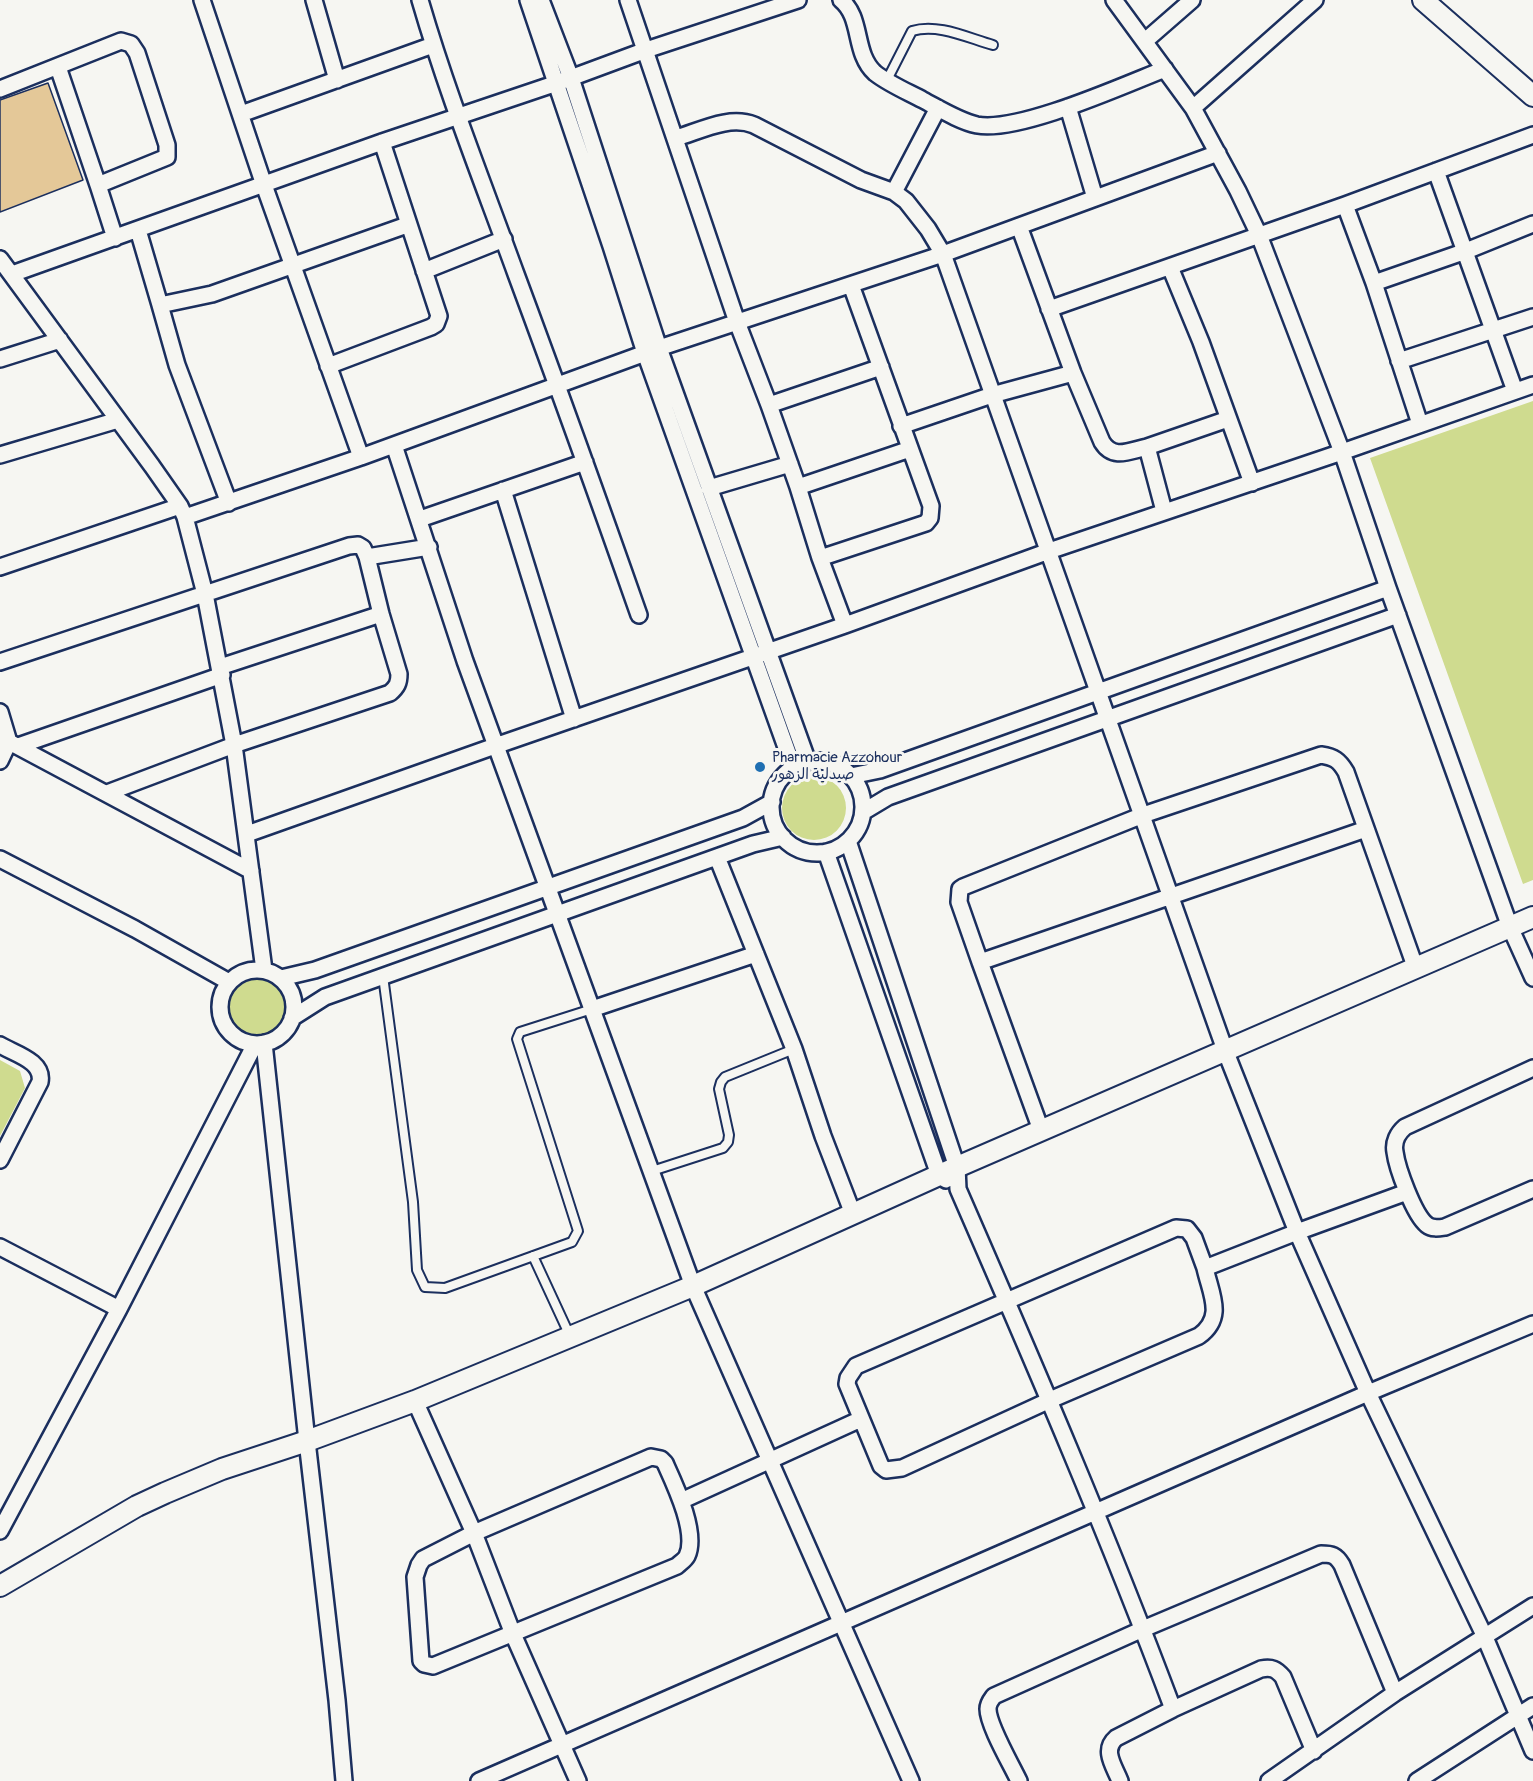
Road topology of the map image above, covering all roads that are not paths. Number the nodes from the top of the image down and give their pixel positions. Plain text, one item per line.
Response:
1 (202, 0) edge
2 (314, 0) edge
3 (420, 0) edge
4 (528, 0) edge
5 (541, 0) edge
6 (628, 0) edge
7 (798, 0) edge
8 (840, 0) edge
9 (1114, 0) edge
10 (1192, 0) edge
11 (1315, 0) edge
12 (1423, 0) edge
13 (1145, 42) junction
14 (433, 45) junction
15 (993, 45) dead end
16 (646, 50) junction
17 (58, 67) junction
18 (1165, 69) junction
19 (337, 80) junction
20 (886, 80) junction
21 (564, 81) junction
22 (0, 90) edge
23 (1533, 96) edge
24 (1068, 107) junction
25 (938, 108) junction
26 (1193, 108) junction
27 (241, 114) junction
28 (458, 117) junction
29 (1533, 135) edge
30 (676, 138) junction
31 (382, 142) junction
32 (1218, 153) junction
33 (1436, 171) junction
34 (98, 185) junction
35 (264, 185) junction
36 (894, 192) junction
37 (1095, 198) junction
38 (1345, 205) junction
39 (1533, 224) edge
40 (408, 225) junction
41 (1019, 226) junction
42 (138, 230) junction
43 (1259, 235) junction
44 (115, 238) junction
45 (504, 239) junction
46 (1466, 251) junction
47 (943, 254) junction
48 (292, 264) junction
49 (4, 266) edge
50 (1170, 267) junction
51 (424, 271) junction
52 (1374, 283) junction
53 (851, 285) junction
54 (160, 305) junction
55 (1048, 309) junction
56 (1533, 316) edge
57 (737, 322) junction
58 (1494, 331) junction
59 (60, 340) junction
60 (652, 351) junction
61 (0, 359) edge
62 (1400, 361) junction
63 (328, 366) junction
64 (881, 367) junction
65 (1073, 373) junction
66 (557, 384) junction
67 (1533, 385) edge
68 (1515, 392) junction
69 (992, 395) junction
70 (769, 405) junction
71 (1228, 419) junction
72 (118, 420) junction
73 (1420, 424) junction
74 (901, 426) junction
75 (394, 445) junction
76 (1147, 447) junction
77 (910, 449) junction
78 (1342, 452) junction
79 (0, 455) edge
80 (361, 457) junction
81 (585, 462) junction
82 (790, 464) junction
83 (1252, 483) junction
84 (798, 487) junction
85 (709, 488) junction
86 (503, 490) junction
87 (229, 502) junction
88 (1164, 511) junction
89 (183, 512) junction
90 (420, 519) junction
91 (429, 547) junction
92 (1049, 551) junction
93 (367, 557) junction
94 (820, 558) junction
95 (0, 567) edge
96 (1388, 588) junction
97 (205, 594) junction
98 (381, 614) junction
99 (639, 615) dead end
100 (1398, 615) junction
101 (845, 625) junction
102 (761, 653) junction
103 (0, 662) edge
104 (221, 671) junction
105 (1099, 691) junction
106 (0, 712) edge
107 (1108, 718) junction
108 (574, 719) junction
109 (9, 742) edge
110 (234, 745) junction
111 (495, 746) junction
112 (0, 761) edge
113 (808, 762) junction
114 (793, 767) junction
115 (851, 776) junction
116 (107, 793) junction
117 (771, 802) junction
118 (863, 812) junction
119 (1143, 815) junction
120 (1366, 829) junction
121 (247, 834) junction
122 (783, 837) junction
123 (848, 841) junction
124 (826, 852) junction
125 (717, 857) junction
126 (0, 860) edge
127 (251, 871) junction
128 (549, 888) junction
129 (1169, 896) junction
130 (558, 914) junction
131 (1533, 917) edge
132 (1510, 927) junction
133 (756, 954) junction
134 (980, 962) junction
135 (1416, 969) junction
136 (264, 970) junction
137 (383, 976) junction
138 (281, 978) junction
139 (1533, 978) edge
140 (230, 981) junction
141 (592, 1009) junction
142 (292, 1018) junction
143 (260, 1043) junction
144 (0, 1045) edge
145 (794, 1049) junction
146 (1225, 1050) junction
147 (1533, 1068) edge
148 (1041, 1130) junction
149 (0, 1160) edge
150 (652, 1171) junction
151 (948, 1171) junction
152 (1533, 1189) edge
153 (1407, 1192) junction
154 (853, 1214) junction
155 (1297, 1232) junction
156 (0, 1247) edge
157 (533, 1256) junction
158 (1205, 1268) junction
159 (693, 1286) junction
160 (1006, 1300) junction
161 (119, 1309) junction
162 (1533, 1324) edge
163 (571, 1337) junction
164 (1368, 1393) junction
165 (1050, 1400) junction
166 (416, 1401) junction
167 (861, 1419) junction
168 (307, 1441) junction
169 (771, 1459) junction
170 (681, 1501) junction
171 (1096, 1512) junction
172 (0, 1531) edge
173 (474, 1533) junction
174 (0, 1586) edge
175 (1533, 1606) edge
176 (841, 1624) junction
177 (1143, 1629) junction
178 (513, 1634) junction
179 (1485, 1635) junction
180 (1395, 1693) junction
181 (1533, 1706) edge
182 (1173, 1709) junction
183 (1519, 1715) junction
184 (562, 1744) junction
185 (1314, 1751) junction
186 (1533, 1751) edge
187 (344, 1781) edge
188 (480, 1781) edge
189 (578, 1781) edge
190 (911, 1781) edge
191 (1018, 1781) edge
192 (1120, 1781) edge
193 (1269, 1781) edge
194 (1417, 1781) edge

1 - 27 street
2 - 19 street
3 - 14 street
4 - 21 street
5 - 21 street
6 - 16 street
7 - 16 street
8 - 20 street
9 - 13 street
10 - 13 street
11 - 26 street
12 - 23 main road
13 - 18 street
14 - 19 street
14 - 28 street
15 - 20 lane
16 - 21 street
16 - 30 street
17 - 22 street
17 - 34 street
17 - 34 street
18 - 24 street
18 - 26 street
19 - 27 street
20 - 25 street
21 - 28 street
21 - 60 street
24 - 25 street
24 - 37 street
25 - 36 street
26 - 32 street
27 - 35 street
28 - 31 street
28 - 45 street
29 - 33 street
30 - 36 street
30 - 57 street
31 - 35 street
31 - 40 street
32 - 37 street
32 - 43 street
33 - 38 street
33 - 46 street
34 - 44 street
35 - 42 street
35 - 48 street
36 - 47 street
37 - 41 street
38 - 43 street
38 - 52 street
39 - 46 street
40 - 48 street
40 - 51 street
41 - 47 street
41 - 55 street
42 - 44 street
42 - 54 street
43 - 50 street
43 - 78 street
44 - 49 street
45 - 51 street
45 - 66 street
46 - 52 street
46 - 58 street
47 - 53 street
47 - 69 street
48 - 54 street
48 - 63 street
49 - 59 street
50 - 55 street
50 - 71 street
51 - 63 street
52 - 62 street
53 - 57 street
53 - 64 street
54 - 87 street
55 - 65 street
56 - 58 street
57 - 60 street
57 - 70 street
58 - 62 street
58 - 68 street
59 - 61 street
59 - 72 street
60 - 66 street
60 - 85 street
60 - 102 street
62 - 73 street
63 - 80 street
64 - 70 street
64 - 74 street
65 - 69 street
65 - 76 street
66 - 75 street
66 - 81 street
67 - 68 street
68 - 73 street
69 - 74 street
69 - 92 street
70 - 82 street
71 - 76 street
71 - 83 street
72 - 79 street
72 - 89 street
73 - 78 street
74 - 77 street
75 - 80 street
75 - 90 street
76 - 88 street
77 - 84 street
77 - 94 street
78 - 83 street
78 - 96 street
80 - 87 street
81 - 86 street
81 - 99 street
82 - 84 street
82 - 85 street
83 - 88 street
84 - 94 street
85 - 102 street
86 - 90 street
86 - 108 street
87 - 89 street
88 - 92 street
89 - 95 street
89 - 97 street
90 - 91 street
91 - 93 street
91 - 111 street
92 - 101 street
92 - 105 street
93 - 97 street
93 - 98 street
94 - 101 street
96 - 100 street
96 - 105 street
97 - 103 street
97 - 104 street
98 - 104 street
98 - 110 street
100 - 107 street
100 - 132 street
101 - 102 street
102 - 108 street
102 - 113 street
102 - 114 street
104 - 109 street
104 - 110 street
105 - 107 street
105 - 115 street
106 - 109 street
107 - 118 street
107 - 119 street
108 - 111 street
109 - 112 street
109 - 116 street
110 - 116 street
110 - 121 street
111 - 121 street
111 - 128 street
113 - 114 street
113 - 115 street
114 - 117 street
115 - 118 street
116 - 127 street
117 - 122 street
117 - 128 street
118 - 123 street
119 - 120 street
119 - 129 street
119 - 134 street
120 - 129 street
120 - 135 street
121 - 127 street
122 - 124 street
122 - 125 street
123 - 124 street
123 - 151 street
124 - 151 street
125 - 130 street
125 - 133 street
126 - 140 street
127 - 136 street
128 - 130 street
128 - 138 street
129 - 134 street
129 - 146 street
130 - 137 street
130 - 141 street
131 - 132 main road
132 - 135 main road
132 - 139 street
133 - 141 street
133 - 145 street
134 - 148 street
135 - 146 main road
136 - 138 street
136 - 140 street
137 - 142 street
137 - 157 lane
138 - 142 street
140 - 143 street
141 - 150 street
141 - 157 lane
142 - 143 street
143 - 161 street
143 - 168 street
144 - 149 street
145 - 150 lane
145 - 154 street
146 - 148 main road
146 - 155 street
147 - 153 street
148 - 151 main road
150 - 159 street
151 - 154 main road
151 - 160 street
152 - 153 street
153 - 155 street
154 - 159 main road
155 - 158 street
155 - 164 street
156 - 161 street
157 - 163 lane
158 - 160 street
158 - 165 street
159 - 163 main road
159 - 169 street
160 - 165 street
160 - 167 street
161 - 172 street
162 - 164 street
163 - 166 main road
164 - 171 street
164 - 179 street
165 - 167 street
165 - 171 street
166 - 168 main road
166 - 173 street
167 - 169 street
168 - 174 main road
168 - 187 street
169 - 170 street
169 - 176 street
170 - 173 street
170 - 178 street
171 - 176 street
171 - 177 street
173 - 178 street
173 - 178 street
175 - 179 street
176 - 184 street
176 - 190 street
177 - 180 street
177 - 182 street
177 - 191 street
178 - 184 street
179 - 180 street
179 - 183 street
180 - 185 street
181 - 183 street
182 - 185 street
182 - 192 street
183 - 186 street
183 - 194 street
184 - 188 street
184 - 189 street
185 - 193 street

